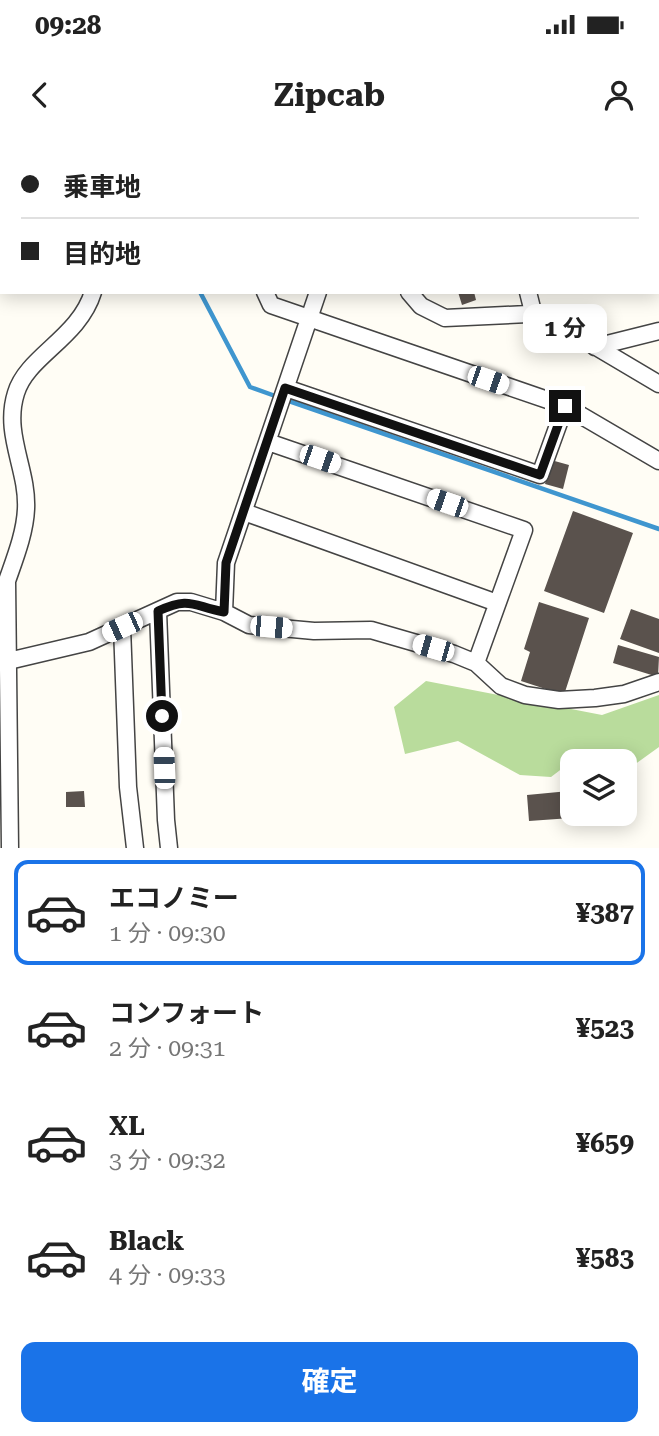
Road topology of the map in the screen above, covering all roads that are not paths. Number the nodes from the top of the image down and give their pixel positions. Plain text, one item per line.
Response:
1 (92, 294) edge
2 (266, 294) edge
3 (317, 294) edge
4 (410, 294) edge
5 (528, 294) edge
6 (534, 316) junction
7 (307, 319) junction
8 (659, 331) edge
9 (595, 347) junction
10 (659, 384) edge
11 (285, 388) junction
12 (565, 406) junction
13 (268, 442) junction
14 (659, 461) edge
15 (244, 512) junction
16 (497, 603) junction
17 (158, 611) junction
18 (224, 612) junction
19 (122, 627) junction
20 (4, 662) edge
21 (477, 663) junction
22 (659, 682) edge
23 (5, 807) edge
24 (10, 848) edge
25 (135, 848) edge
26 (169, 848) edge

1 - 20 street
2 - 7 street
3 - 7 street
4 - 6 street
5 - 6 street
6 - 9 street
7 - 11 street
7 - 12 street
8 - 9 street
9 - 10 street
11 - 12 street
11 - 13 street
12 - 14 street
13 - 15 street
13 - 16 street
15 - 16 street
15 - 18 street
16 - 21 street
17 - 18 street
17 - 19 street
17 - 26 street
18 - 21 street
19 - 20 street
19 - 25 street
20 - 23 street
21 - 22 street
23 - 24 street

